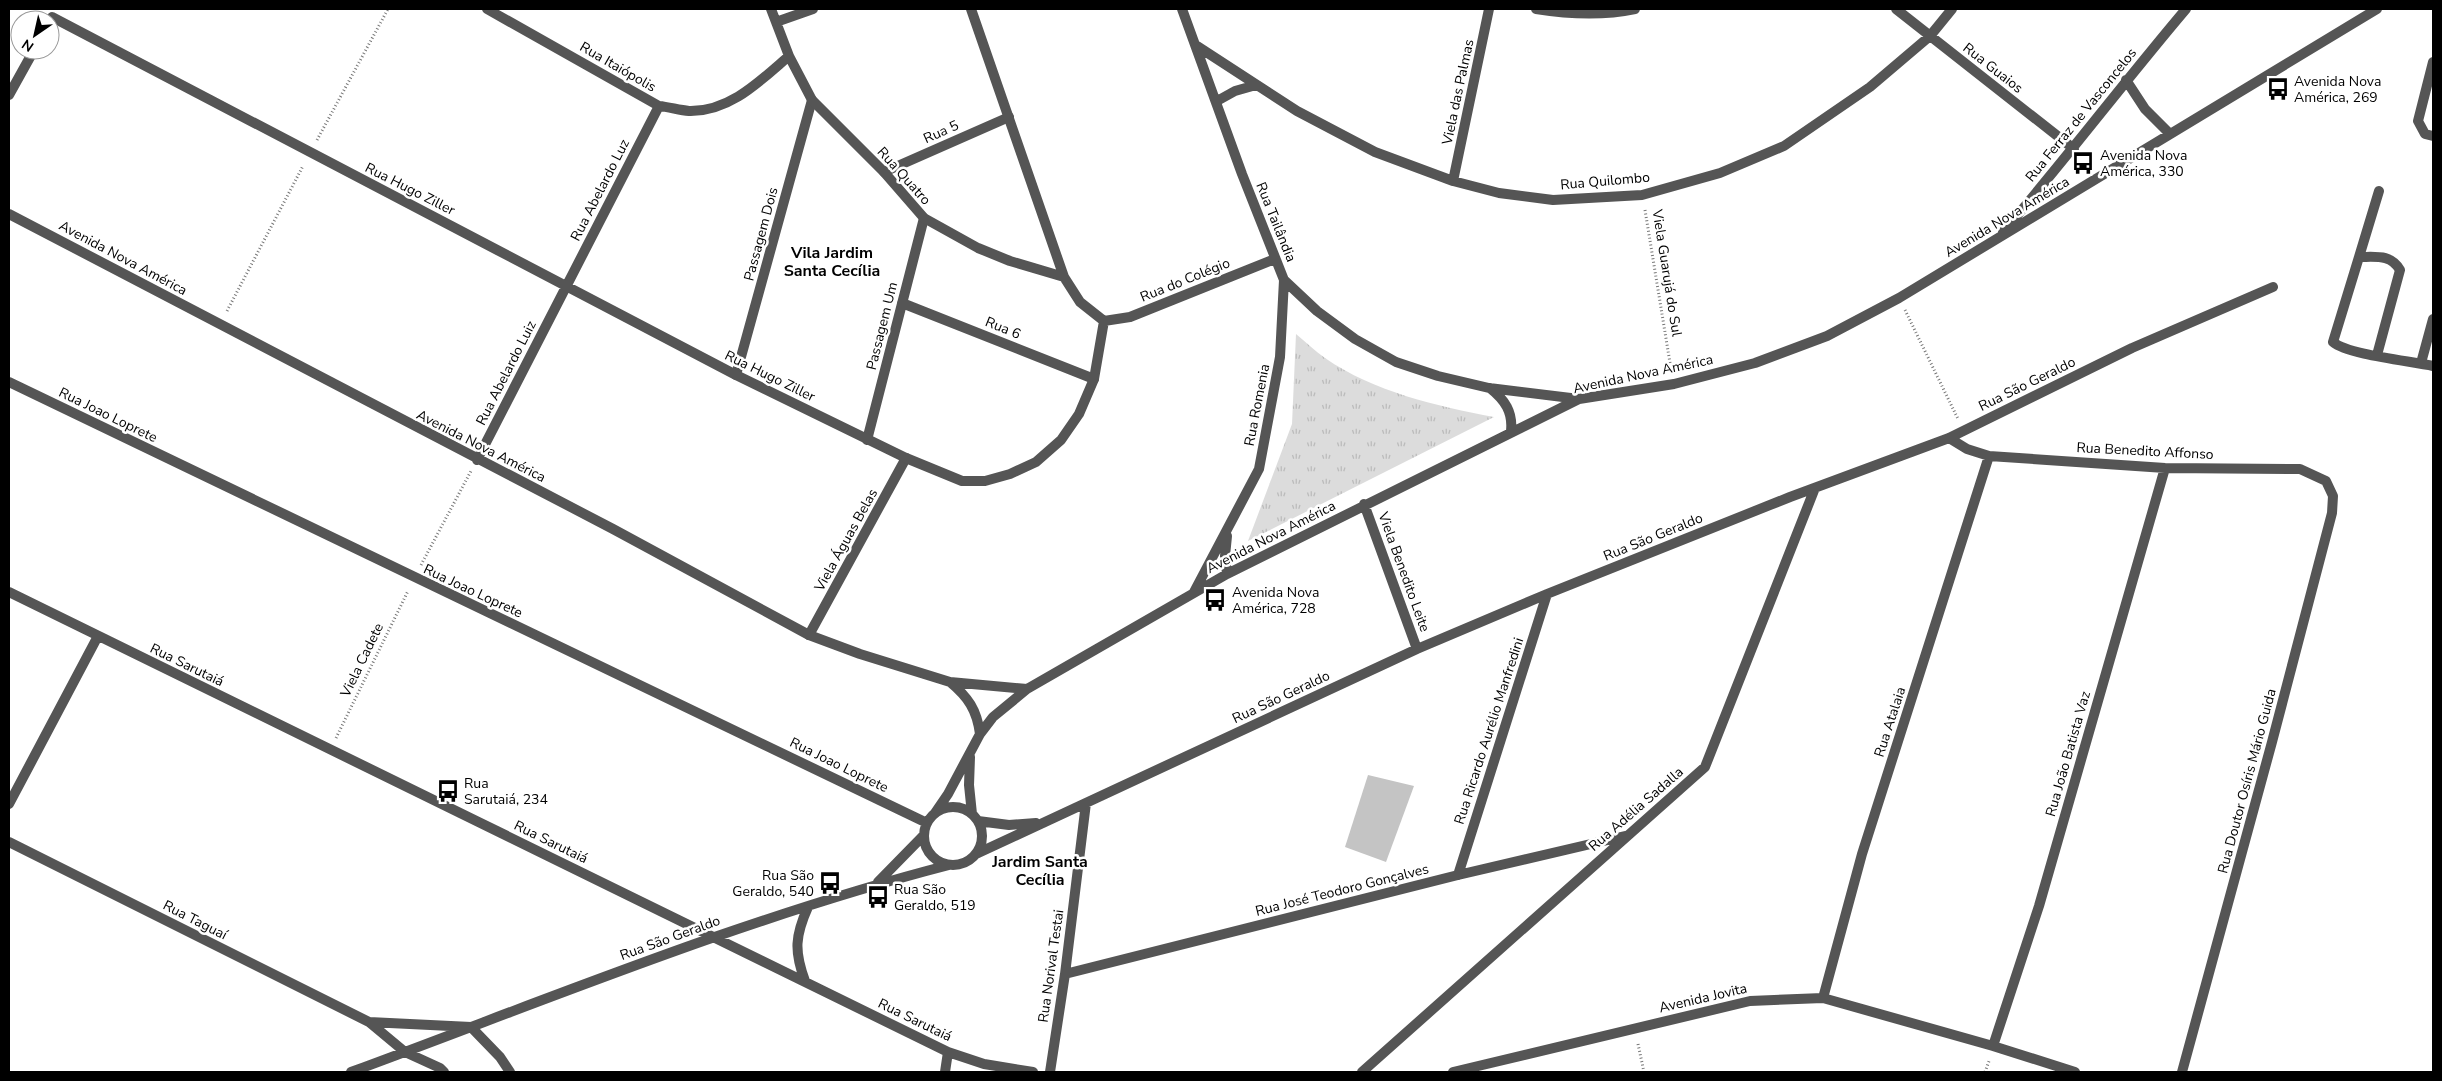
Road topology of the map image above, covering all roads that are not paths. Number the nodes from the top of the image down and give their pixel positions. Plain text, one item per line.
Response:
1 (488, 9) edge
2 (771, 9) edge
3 (812, 9) edge
4 (971, 9) edge
5 (1182, 9) edge
6 (1489, 9) edge
7 (1536, 9) edge
8 (1634, 9) edge
9 (1896, 9) edge
10 (1952, 9) edge
11 (2186, 9) edge
12 (2377, 9) edge
13 (60, 20) edge
14 (776, 22) junction
15 (1930, 36) junction
16 (1197, 46) junction
17 (789, 56) junction
18 (28, 60) edge
19 (2433, 62) edge
20 (2126, 80) junction
21 (1256, 86) junction
22 (9, 95) edge
23 (812, 100) junction
24 (1216, 101) junction
25 (659, 106) junction
26 (1009, 117) junction
27 (2170, 134) junction
28 (2433, 136) edge
29 (2074, 148) junction
30 (884, 172) junction
31 (1453, 181) junction
32 (2379, 191) dead end
33 (9, 214) edge
34 (924, 218) junction
35 (1998, 238) junction
36 (2359, 257) junction
37 (1275, 259) junction
38 (1064, 277) junction
39 (1284, 280) junction
40 (565, 286) junction
41 (2273, 287) dead end
42 (902, 303) junction
43 (2433, 319) edge
44 (1104, 321) junction
45 (2377, 355) junction
46 (2421, 363) junction
47 (2433, 366) edge
48 (736, 376) junction
49 (1094, 379) junction
50 (9, 382) edge
51 (1489, 388) junction
52 (1579, 399) junction
53 (1511, 432) junction
54 (1949, 438) junction
55 (867, 440) junction
56 (1989, 456) junction
57 (906, 458) junction
58 (477, 460) junction
59 (2165, 468) junction
60 (1815, 488) junction
61 (2333, 496) joint
62 (1364, 504) junction
63 (1228, 528) junction
64 (1227, 574) junction
65 (9, 592) edge
66 (1194, 592) junction
67 (1547, 594) junction
68 (809, 635) junction
69 (98, 636) junction
70 (1417, 649) junction
71 (950, 682) junction
72 (1027, 689) junction
73 (980, 734) junction
74 (970, 754) junction
75 (1086, 803) junction
76 (9, 804) edge
77 (935, 813) junction
78 (975, 817) junction
79 (1047, 821) junction
80 (927, 823) junction
81 (924, 835) junction
82 (1626, 836) junction
83 (9, 842) edge
84 (976, 854) junction
85 (949, 864) junction
86 (1458, 876) junction
87 (877, 883) junction
88 (808, 907) junction
89 (714, 935) junction
90 (1065, 974) junction
91 (805, 981) junction
92 (1823, 998) junction
93 (369, 1022) junction
94 (471, 1027) junction
95 (1993, 1046) junction
96 (405, 1052) junction
97 (948, 1052) junction
98 (351, 1072) edge
99 (444, 1072) edge
100 (510, 1072) edge
101 (945, 1072) edge
102 (1033, 1072) edge
103 (1050, 1072) edge
104 (1362, 1072) edge
105 (1453, 1072) edge
106 (2075, 1072) edge
107 (2182, 1072) edge

1 - 25 street, Rua Itaiópolis
2 - 14 street, Rua Quatro
3 - 14 street
4 - 26 street
5 - 16 street, Rua Tailândia
6 - 31 street, Viela das Palmas
7 - 8 street
9 - 15 street, Rua Guaios
10 - 15 street, Rua Quilombo
11 - 20 street, Rua Ferraz de Vasconcelos
12 - 27 street, Avenida Nova América
13 - 40 street, Rua Hugo Ziller
14 - 17 street, Rua Quatro
15 - 29 street, Rua Guaios
15 - 31 street, Rua Quilombo
16 - 21 street, Rua Quilombo
16 - 24 street, Rua Tailândia
17 - 23 street, Rua Quatro
17 - 25 street, Rua Itaiópolis
18 - 22 street
19 - 28 street
20 - 27 street
20 - 29 street, Rua Ferraz de Vasconcelos
21 - 24 street
21 - 31 street, Rua Quilombo
23 - 30 street, Rua Quatro
23 - 48 street, Passagem Dois
24 - 37 street, Rua Tailândia
25 - 40 street, Rua Abelardo Luz
26 - 30 street, Rua 5
26 - 38 street
27 - 35 street, Avenida Nova América
29 - 35 street, Rua Ferraz de Vasconcelos
30 - 34 street, Rua Quatro
32 - 36 street
33 - 58 street, Avenida Nova América
34 - 38 street, Rua Quatro
34 - 42 street, Passagem Um
35 - 52 street, Avenida Nova América
36 - 45 street
36 - 45 street
37 - 39 street, Rua Tailândia
37 - 44 street, Rua do Colégio
38 - 44 street
39 - 51 street, Rua Tailândia
39 - 63 street, Rua Romenia
40 - 48 street, Rua Hugo Ziller
40 - 58 street, Rua Abelardo Luiz
41 - 54 street, Rua São Geraldo
42 - 49 street, Rua 6
42 - 55 street, Passagem Um
43 - 46 street
44 - 49 street, Rua Hugo Ziller
45 - 46 street
46 - 47 street
48 - 55 street, Rua Hugo Ziller
49 - 57 street, Rua Hugo Ziller
50 - 80 street, Rua Joao Loprete
51 - 52 street, Rua Tailândia
51 - 53 street
52 - 53 street, Avenida Nova América
53 - 62 street, Avenida Nova América
54 - 56 street, Rua Benedito Affonso
54 - 60 street, Rua São Geraldo
55 - 57 street, Rua Hugo Ziller
56 - 59 street, Rua Benedito Affonso
56 - 92 street, Rua Atalaia
57 - 68 street, Viela Águas Belas
58 - 68 street, Avenida Nova América
59 - 61 street, Rua Benedito Affonso
59 - 95 street, Rua João Batista Vaz
60 - 67 street, Rua São Geraldo
60 - 82 street, Rua Adélia Sadalla
61 - 107 street, Rua Doutor Osíris Mário Guida
62 - 64 street, Avenida Nova América
62 - 70 street, Viela Benedito Leite
63 - 64 street, Rua Romenia
63 - 66 street, Rua Romenia
64 - 66 street, Avenida Nova América
65 - 69 street, Rua Sarutaiá
66 - 72 street, Avenida Nova América
67 - 70 street, Rua São Geraldo
67 - 86 street, Rua Ricardo Aurélio Manfredini
68 - 71 street, Avenida Nova América
69 - 76 street
69 - 89 street, Rua Sarutaiá
70 - 75 street, Rua São Geraldo
71 - 72 street, Avenida Nova América
71 - 73 street, Avenida Nova América
72 - 73 street
73 - 74 street
74 - 77 street
74 - 78 street
75 - 79 street, Rua São Geraldo
75 - 90 street, Rua Norival Testai
77 - 78 street
77 - 80 street
78 - 79 street, Rua São Geraldo
78 - 84 street
79 - 84 street, Rua São Geraldo
80 - 81 street
81 - 85 street
81 - 87 street
82 - 86 street, Rua José Teodoro Gonçalves
82 - 104 street, Rua Adélia Sadalla
83 - 93 street, Rua Taguaí
84 - 85 street
85 - 87 street, Rua São Geraldo
86 - 90 street, Rua José Teodoro Gonçalves
87 - 88 street, Rua São Geraldo
88 - 89 street, Rua São Geraldo
88 - 91 street
89 - 91 street, Rua Sarutaiá
89 - 94 street, Rua São Geraldo
90 - 103 street, Rua Norival Testai
91 - 97 street, Rua Sarutaiá
92 - 95 street, Avenida Jovita
92 - 105 street, Avenida Jovita
93 - 94 street, Rua Taguaí
93 - 96 street, Rua Taguaí
94 - 96 street, Rua São Geraldo
94 - 100 street
95 - 106 street, Avenida Jovita
96 - 98 street, Rua São Geraldo
96 - 99 street
97 - 101 street
97 - 102 street, Rua Sarutaiá

